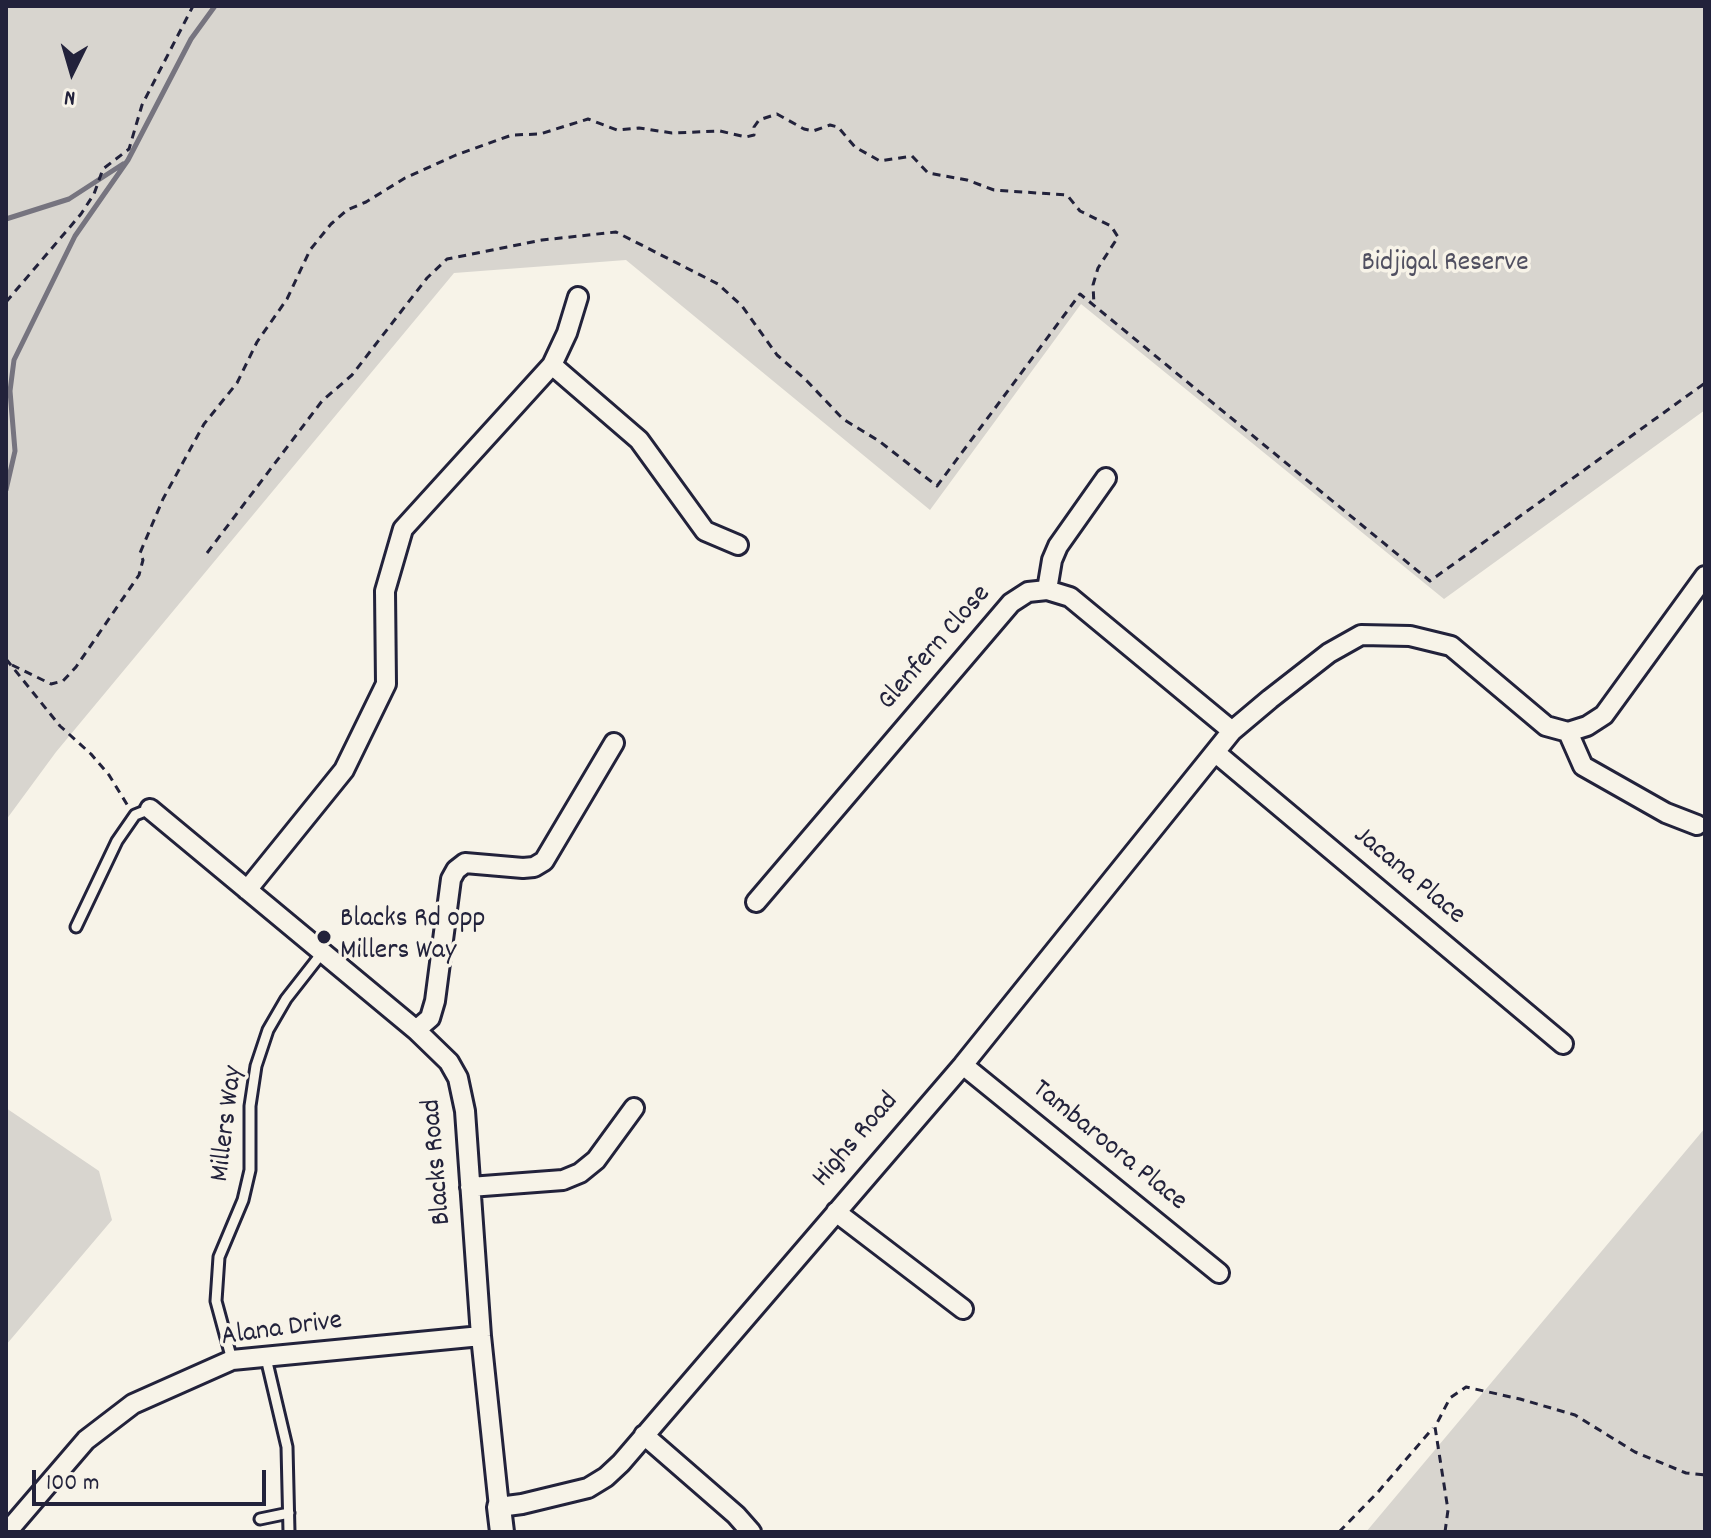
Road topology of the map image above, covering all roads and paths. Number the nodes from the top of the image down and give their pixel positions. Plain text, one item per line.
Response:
1 (193, 6) edge
2 (578, 297) dead end
3 (6, 302) edge
4 (1094, 305) junction
5 (552, 365) junction
6 (1705, 383) edge
7 (1106, 478) dead end
8 (738, 545) dead end
9 (207, 553) dead end
10 (1705, 576) edge
11 (1047, 590) junction
12 (6, 659) edge
13 (12, 665) junction
14 (1232, 731) junction
15 (1568, 732) junction
16 (614, 743) dead end
17 (1216, 753) junction
18 (142, 812) junction
19 (1697, 825) dead end
20 (247, 890) junction
21 (756, 902) dead end
22 (76, 927) dead end
23 (322, 953) junction
24 (416, 1030) junction
25 (1563, 1044) dead end
26 (963, 1065) junction
27 (634, 1108) dead end
28 (470, 1187) junction
29 (836, 1212) junction
30 (1219, 1273) dead end
31 (963, 1309) dead end
32 (481, 1336) junction
33 (266, 1358) junction
34 (232, 1360) junction
35 (1435, 1427) junction
36 (644, 1435) junction
37 (1705, 1475) edge
38 (499, 1507) junction
39 (289, 1513) junction
40 (260, 1519) dead end
41 (7, 1532) edge
42 (289, 1532) edge
43 (502, 1532) edge
44 (751, 1532) edge
45 (1339, 1532) edge
46 (1445, 1532) edge

1 - 3 path
2 - 5 street
4 - 6 path
4 - 9 path
4 - 13 path
5 - 8 street
5 - 20 street
7 - 11 street
10 - 15 street
11 - 14 street
11 - 21 street, Glenfern Close
12 - 13 path
13 - 18 path
14 - 15 street, Highs Road
14 - 17 street, Highs Road
15 - 19 street
16 - 24 street
17 - 25 street, Jacana Place
17 - 26 street, Highs Road
18 - 20 street, Blacks Road
18 - 22 lane
20 - 23 street, Blacks Road
23 - 24 street, Blacks Road
23 - 34 lane, Millers Way
24 - 28 street, Blacks Road
26 - 29 street, Highs Road
26 - 30 street, Tambaroora Place
27 - 28 street
28 - 32 street, Blacks Road
29 - 31 street
29 - 36 street, Highs Road
32 - 33 street, Alana Drive
32 - 38 street, Blacks Road
33 - 34 street, Alana Drive
33 - 39 lane
34 - 41 street, Alana Drive
35 - 37 path
35 - 45 path
35 - 46 path
36 - 38 street, Highs Road
36 - 44 street
38 - 43 street
39 - 40 lane
39 - 42 lane

